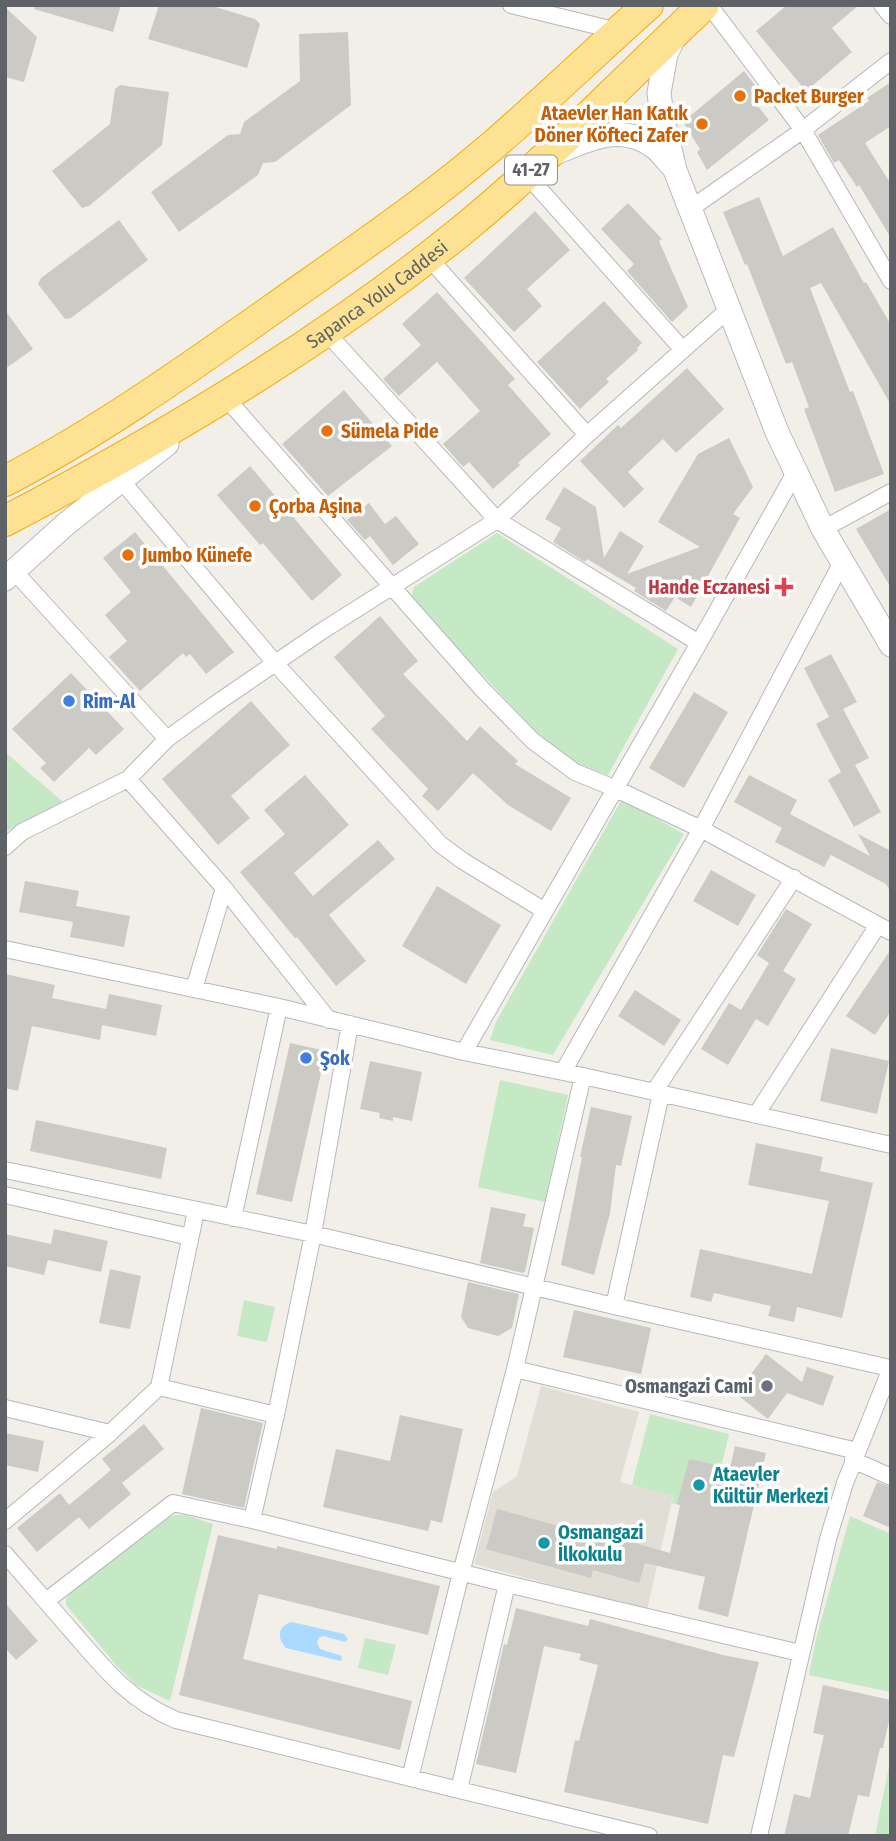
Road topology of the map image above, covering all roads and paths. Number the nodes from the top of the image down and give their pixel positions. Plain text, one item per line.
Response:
1 (511, 5) edge
2 (648, 5) edge
3 (706, 5) edge
4 (882, 5) edge
5 (891, 16) edge
6 (679, 29) junction
7 (618, 32) junction
8 (891, 61) edge
9 (803, 130) junction
10 (535, 165) junction
11 (675, 170) junction
12 (690, 209) junction
13 (428, 257) junction
14 (891, 281) edge
15 (729, 309) junction
16 (335, 325) junction
17 (683, 350) junction
18 (265, 371) junction
19 (226, 398) junction
20 (587, 435) junction
21 (796, 471) junction
22 (121, 480) junction
23 (5, 481) edge
24 (891, 492) edge
25 (497, 520) junction
26 (5, 522) edge
27 (823, 529) junction
28 (842, 562) junction
29 (9, 575) edge
30 (392, 586) junction
31 (699, 643) junction
32 (891, 645) edge
33 (275, 663) junction
34 (167, 739) junction
35 (128, 779) junction
36 (614, 788) junction
37 (701, 829) junction
38 (5, 847) edge
39 (794, 878) junction
40 (224, 888) junction
41 (545, 912) junction
42 (884, 929) edge
43 (5, 949) edge
44 (194, 989) junction
45 (279, 1007) junction
46 (329, 1020) junction
47 (350, 1024) junction
48 (464, 1052) junction
49 (563, 1072) junction
50 (583, 1076) junction
51 (657, 1093) junction
52 (756, 1115) junction
53 (891, 1145) edge
54 (5, 1170) edge
55 (5, 1195) edge
56 (196, 1211) junction
57 (233, 1218) junction
58 (313, 1234) junction
59 (190, 1237) junction
60 (535, 1287) junction
61 (614, 1306) junction
62 (891, 1368) edge
63 (515, 1369) junction
64 (159, 1387) junction
65 (5, 1408) edge
66 (276, 1415) junction
67 (110, 1433) junction
68 (855, 1456) junction
69 (891, 1477) edge
70 (252, 1520) junction
71 (5, 1521) edge
72 (5, 1554) edge
73 (461, 1573) junction
74 (507, 1584) junction
75 (46, 1601) junction
76 (800, 1653) junction
77 (410, 1778) junction
78 (459, 1790) junction
79 (649, 1836) edge
80 (759, 1836) edge

1 - 7 street
2 - 7 highway
3 - 6 highway, Sapanca Yolu Caddesi / 41-27
3 - 9 street
4 - 5 street
6 - 10 highway, Sapanca Yolu Caddesi / 41-27
6 - 11 street
7 - 23 highway
8 - 9 street
9 - 12 street
9 - 14 street
10 - 11 street
10 - 13 highway, Sapanca Yolu Caddesi / 41-27
10 - 17 street
11 - 12 street
12 - 15 street
13 - 16 highway, Sapanca Yolu Caddesi / 41-27
13 - 20 street
15 - 17 street
15 - 21 street
16 - 18 highway, Sapanca Yolu Caddesi
16 - 25 street
17 - 20 street
18 - 19 street
18 - 26 highway, Sapanca Yolu Caddesi
19 - 22 street
19 - 30 street
20 - 25 street
21 - 27 street
21 - 31 street
22 - 29 street
22 - 33 street
24 - 27 street
25 - 30 street
25 - 31 street
27 - 28 street
28 - 32 street
28 - 37 street
29 - 34 street
30 - 33 street
30 - 36 street
31 - 36 street
33 - 34 street
33 - 41 street
34 - 35 street
35 - 38 street
35 - 40 street
36 - 37 street
36 - 41 street
37 - 39 street
37 - 49 street
39 - 42 street
39 - 51 street
40 - 44 street
40 - 46 street
41 - 48 street
42 - 52 street
43 - 44 street
44 - 45 street
45 - 46 street
45 - 57 street
46 - 47 street
47 - 48 street
47 - 58 street
48 - 49 street
49 - 50 street
50 - 51 street
50 - 60 street
51 - 52 street
51 - 61 street
52 - 53 street
54 - 56 street
55 - 59 street
56 - 57 street
56 - 59 street
57 - 58 street
58 - 60 street
58 - 66 street
59 - 64 street
60 - 61 street
60 - 63 street
61 - 62 street
62 - 68 street
63 - 68 street
63 - 73 street
64 - 66 street
64 - 67 street
65 - 67 street
66 - 70 street
67 - 71 street
68 - 69 street
68 - 76 street
70 - 73 street
70 - 75 street
72 - 75 street
73 - 74 street
73 - 77 street
74 - 76 street
74 - 78 street
75 - 77 street
76 - 80 street
77 - 78 street
78 - 79 street

